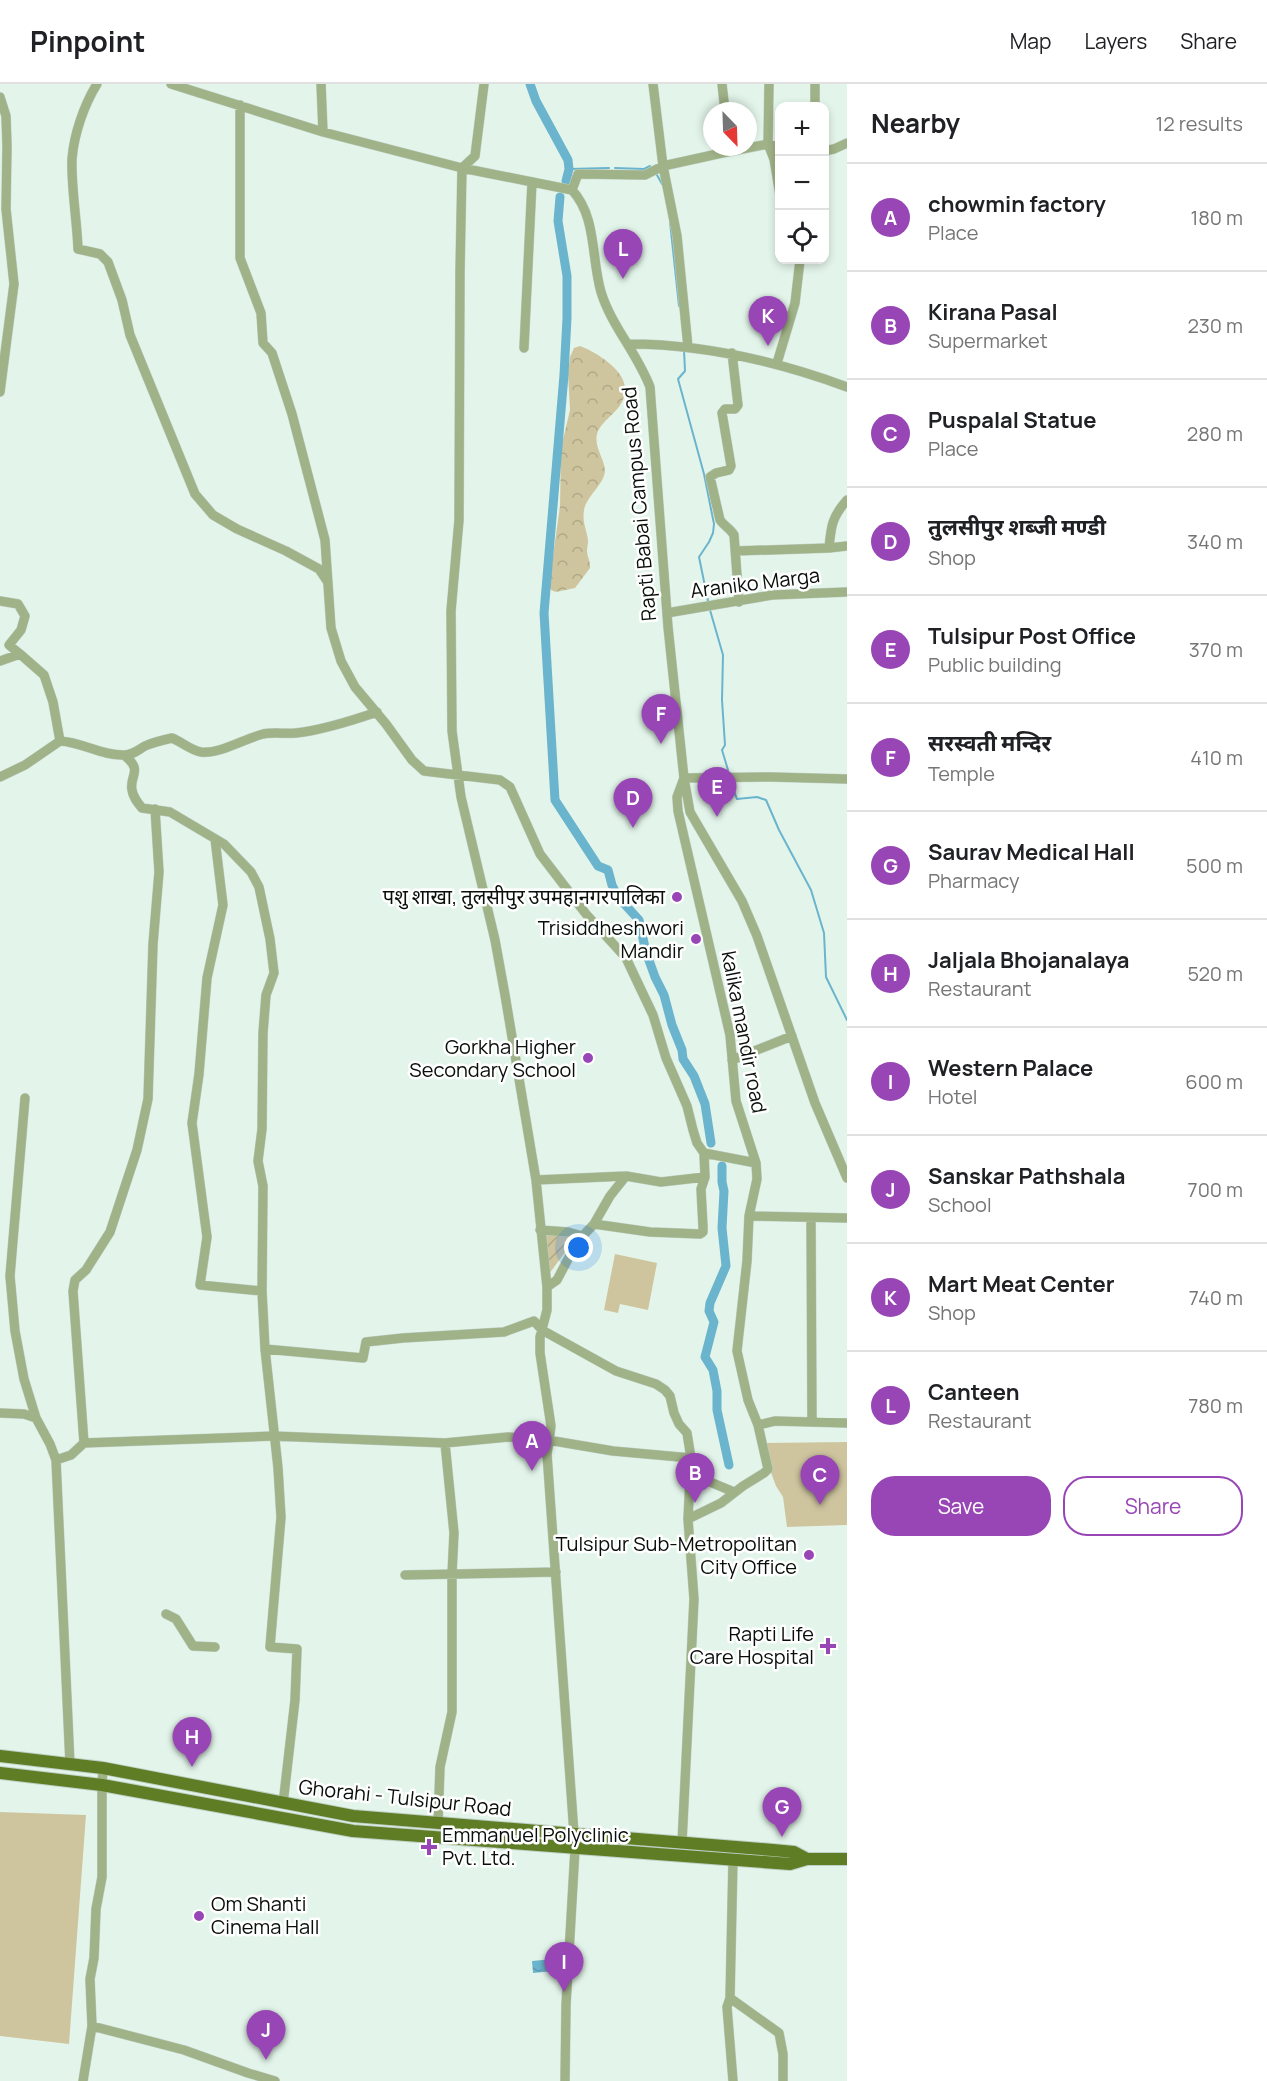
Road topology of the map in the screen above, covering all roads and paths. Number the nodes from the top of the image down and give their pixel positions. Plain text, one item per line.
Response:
1 (97, 84) edge
2 (171, 84) edge
3 (205, 84) edge
4 (321, 84) edge
5 (484, 84) edge
6 (653, 84) edge
7 (722, 84) edge
8 (769, 84) edge
9 (815, 84) edge
10 (203, 95) junction
11 (0, 97) edge
12 (724, 102) edge
13 (815, 102) edge
14 (240, 105) junction
15 (323, 132) junction
16 (847, 142) edge
17 (768, 144) junction
18 (775, 146) edge
19 (829, 150) edge
20 (775, 165) edge
21 (663, 166) junction
22 (462, 168) junction
23 (532, 183) junction
24 (572, 190) junction
25 (800, 264) edge
26 (629, 344) junction
27 (688, 347) junction
28 (524, 348) dead end
29 (732, 352) junction
30 (777, 363) junction
31 (847, 387) edge
32 (0, 392) edge
33 (847, 500) edge
34 (847, 546) edge
35 (830, 548) junction
36 (736, 550) junction
37 (329, 584) junction
38 (847, 592) edge
39 (0, 601) edge
40 (739, 602) junction
41 (667, 613) junction
42 (20, 654) junction
43 (0, 661) edge
44 (377, 712) junction
45 (60, 741) junction
46 (124, 755) junction
47 (458, 775) junction
48 (0, 777) edge
49 (684, 778) junction
50 (847, 779) edge
51 (155, 809) junction
52 (215, 839) junction
53 (792, 1036) junction
54 (732, 1060) junction
55 (25, 1098) dead end
56 (704, 1153) junction
57 (756, 1163) junction
58 (626, 1176) junction
59 (705, 1177) junction
60 (847, 1178) edge
61 (536, 1180) junction
62 (749, 1216) junction
63 (812, 1218) junction
64 (847, 1218) edge
65 (594, 1224) junction
66 (540, 1230) junction
67 (582, 1236) junction
68 (547, 1287) junction
69 (262, 1291) junction
70 (542, 1330) junction
71 (265, 1349) junction
72 (0, 1413) edge
73 (36, 1418) junction
74 (812, 1421) junction
75 (847, 1422) edge
76 (758, 1425) junction
77 (274, 1436) junction
78 (548, 1440) junction
79 (84, 1443) junction
80 (446, 1443) junction
81 (691, 1458) junction
82 (56, 1461) junction
83 (690, 1476) junction
84 (734, 1492) junction
85 (688, 1519) junction
86 (556, 1572) junction
87 (452, 1574) junction
88 (405, 1575) dead end
89 (166, 1614) dead end
90 (215, 1647) dead end
91 (0, 1756) edge
92 (70, 1764) junction
93 (103, 1768) junction
94 (0, 1773) edge
95 (102, 1785) junction
96 (283, 1804) junction
97 (423, 1822) junction
98 (438, 1824) junction
99 (574, 1834) junction
100 (422, 1837) junction
101 (682, 1843) junction
102 (575, 1849) junction
103 (807, 1859) junction
104 (847, 1859) edge
105 (733, 1860) junction
106 (730, 1998) junction
107 (92, 2026) junction
108 (247, 2077) edge
109 (83, 2081) edge
110 (275, 2081) edge
111 (565, 2081) edge
112 (733, 2081) edge
113 (783, 2081) edge

1 - 37 street
2 - 10 street
3 - 10 street
4 - 15 street
5 - 22 street
6 - 21 street
7 - 12 street
8 - 17 street
9 - 13 street
10 - 14 street
11 - 32 street
14 - 15 street
14 - 37 street
15 - 22 street
16 - 19 street
17 - 18 street
17 - 20 street
17 - 21 street
21 - 24 street
21 - 27 street
22 - 23 street
22 - 47 street
23 - 24 street
23 - 28 street
24 - 26 street, Rapti Babai Campus Road
25 - 30 street
26 - 27 street
26 - 41 street, Rapti Babai Campus Road
27 - 29 street
29 - 30 street
29 - 36 street
30 - 31 street
33 - 35 street
34 - 35 street
35 - 36 street
36 - 40 street
37 - 44 street
38 - 40 street, Araniko Marga
39 - 42 street
40 - 41 street, Araniko Marga
41 - 49 street, Rapti Babai Campus Road
42 - 43 street
42 - 45 street
44 - 46 street
44 - 47 street
45 - 46 street
45 - 48 street
46 - 51 street
47 - 56 street
47 - 61 street
49 - 50 street
49 - 53 street, Rapti Babai Campus Road
49 - 54 street, kalika mandir road
51 - 52 street
51 - 79 street
52 - 69 street
52 - 69 street
53 - 54 street
53 - 60 street, Rapti Babai Campus Road
54 - 57 street, kalika mandir road
55 - 73 street
56 - 57 street
56 - 59 street
57 - 62 street, kalika mandir road
58 - 59 street
58 - 61 street
58 - 65 street
59 - 65 street
61 - 66 street
62 - 63 street
62 - 76 street, kalika mandir road
63 - 64 street
63 - 74 street
65 - 67 street
66 - 67 street
66 - 68 street
67 - 68 street
68 - 70 street
69 - 71 street
70 - 71 street
70 - 78 street
70 - 81 street
71 - 77 street
72 - 73 street
73 - 82 street
74 - 75 street
74 - 76 street
76 - 84 street, kalika mandir road
77 - 79 street
77 - 80 street
77 - 96 street
78 - 80 street
78 - 81 street
78 - 86 street
79 - 82 street
80 - 87 street
81 - 83 street
82 - 92 street
83 - 84 street
83 - 85 street
84 - 85 street
85 - 101 street
86 - 87 street
86 - 99 street
87 - 88 street
87 - 98 street
89 - 90 street
91 - 92 main road, Ghorahi - Tulsipur Road
92 - 93 main road, Ghorahi - Tulsipur Road
93 - 95 street
93 - 96 main road, Ghorahi - Tulsipur Road
94 - 95 main road, Ghorahi - Tulsipur Road
95 - 100 main road, Ghorahi - Tulsipur Road
95 - 107 street
96 - 97 main road, Ghorahi - Tulsipur Road
97 - 98 main road, Ghorahi - Tulsipur Road
97 - 100 main road
98 - 99 main road, Ghorahi - Tulsipur Road
99 - 101 main road, Ghorahi - Tulsipur Road
99 - 102 main road
100 - 102 main road, Ghorahi - Tulsipur Road
101 - 103 main road, Ghorahi - Tulsipur Road
102 - 105 main road, Ghorahi - Tulsipur Road
102 - 111 street
103 - 104 main road, Ghorahi - Tulsipur Road
103 - 105 main road, Ghorahi - Tulsipur Road
105 - 106 street
106 - 112 street
106 - 113 street
107 - 108 street
107 - 109 street
108 - 110 street

